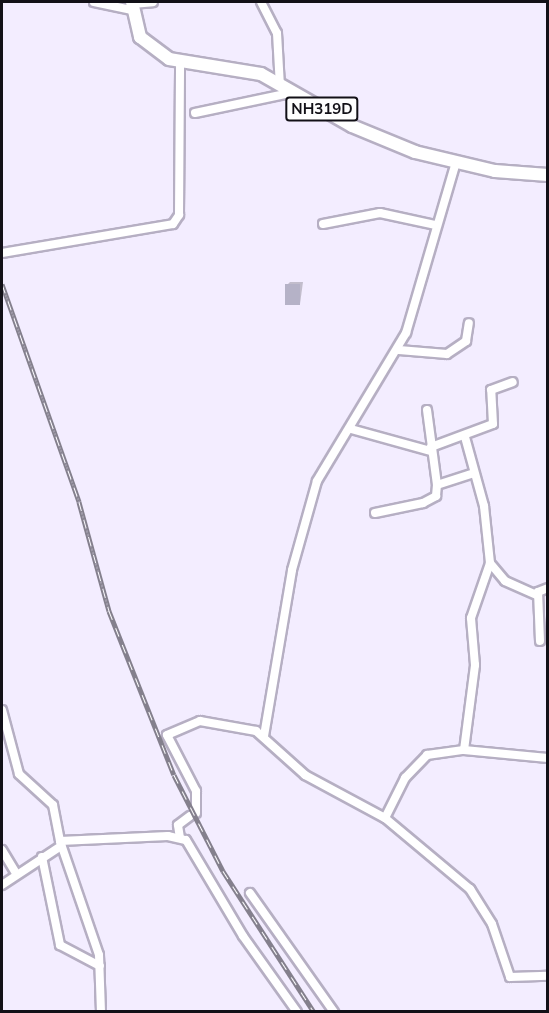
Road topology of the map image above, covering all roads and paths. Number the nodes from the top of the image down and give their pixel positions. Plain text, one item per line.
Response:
1 (94, 2) edge
2 (153, 2) edge
3 (261, 2) edge
4 (132, 5) edge
5 (180, 62) junction
6 (285, 89) junction
7 (195, 113) dead end
8 (456, 162) junction
9 (548, 175) edge
10 (323, 224) dead end
11 (435, 225) junction
12 (2, 253) edge
13 (469, 323) dead end
14 (399, 350) junction
15 (513, 382) dead end
16 (427, 410) dead end
17 (351, 429) junction
18 (465, 437) junction
19 (431, 449) junction
20 (474, 474) junction
21 (437, 485) junction
22 (375, 513) dead end
23 (490, 562) junction
24 (548, 588) edge
25 (538, 596) junction
26 (540, 641) dead end
27 (2, 710) edge
28 (264, 736) junction
29 (464, 750) junction
30 (548, 758) edge
31 (385, 818) junction
32 (180, 837) junction
33 (61, 844) junction
34 (2, 850) edge
35 (42, 857) junction
36 (16, 873) junction
37 (2, 885) edge
38 (250, 893) dead end
39 (100, 966) junction
40 (548, 976) edge
41 (101, 1011) edge
42 (297, 1011) edge
43 (334, 1011) edge

1 - 4 street
2 - 4 street
3 - 6 street
4 - 5 highway, NH319D
5 - 6 highway, NH319D
5 - 12 street
6 - 7 street
6 - 8 highway, NH319D
8 - 9 highway, NH319D
8 - 11 street
10 - 11 street
11 - 14 street
13 - 14 street
14 - 17 street
15 - 18 street
16 - 19 street
17 - 19 street
17 - 28 street
18 - 19 street
18 - 20 street
19 - 21 street
20 - 21 street
20 - 23 street
21 - 22 street
23 - 25 street
23 - 29 street
24 - 25 street
25 - 26 street
27 - 33 street
28 - 31 street
28 - 32 street
29 - 30 street
29 - 31 street
31 - 40 street
32 - 33 street
32 - 42 street
33 - 35 street
33 - 39 street
34 - 36 street
35 - 36 street
35 - 39 street
36 - 37 street
38 - 43 street
39 - 41 street

